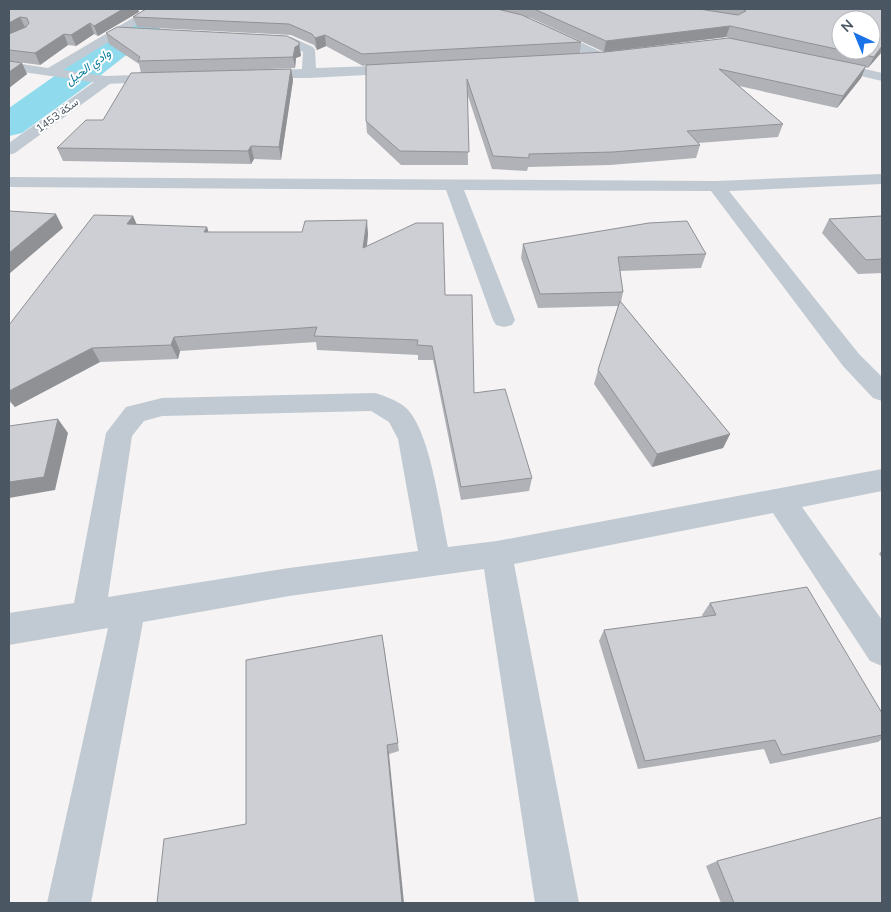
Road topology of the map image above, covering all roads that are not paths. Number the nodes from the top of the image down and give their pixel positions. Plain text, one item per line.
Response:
1 (156, 9) edge
2 (476, 9) edge
3 (116, 32) junction
4 (143, 33) edge
5 (252, 39) edge
6 (574, 60) edge
7 (816, 61) edge
8 (9, 66) edge
9 (417, 68) edge
10 (52, 71) junction
11 (310, 74) junction
12 (242, 76) edge
13 (882, 77) edge
14 (174, 78) edge
15 (106, 80) junction
16 (9, 150) edge
17 (882, 179) edge
18 (9, 182) edge
19 (453, 184) junction
20 (716, 186) junction
21 (504, 320) dead end
22 (882, 392) edge
23 (882, 480) edge
24 (781, 501) junction
25 (497, 554) junction
26 (436, 562) junction
27 (129, 609) junction
28 (88, 616) junction
29 (9, 629) edge
30 (882, 649) edge
31 (69, 903) edge
32 (557, 903) edge

1 - 3 street
2 - 6 street
3 - 4 street
3 - 10 street
5 - 11 street
7 - 13 street
8 - 10 street
9 - 11 street
10 - 15 street
11 - 12 street
14 - 15 street
15 - 16 street, سكة 1453
17 - 20 street
18 - 19 street
19 - 20 street
19 - 21 street
20 - 22 street
23 - 24 street
24 - 25 street
24 - 30 street
25 - 26 street
25 - 32 street
26 - 27 street
26 - 28 street
27 - 28 street
27 - 31 street
28 - 29 street

